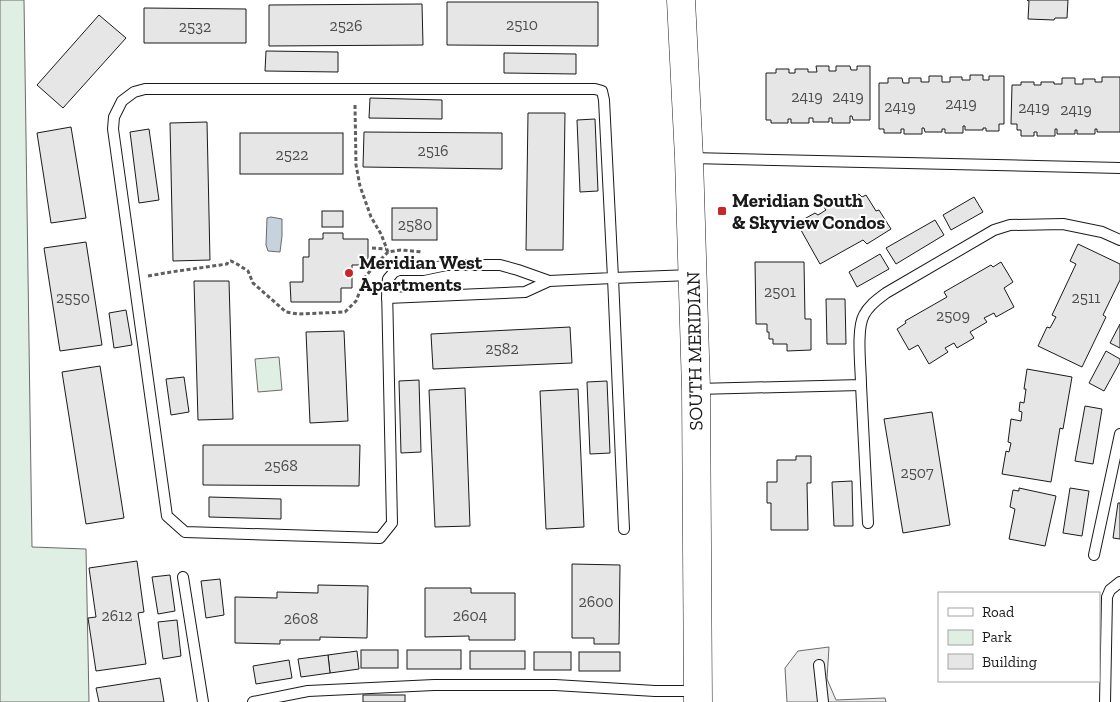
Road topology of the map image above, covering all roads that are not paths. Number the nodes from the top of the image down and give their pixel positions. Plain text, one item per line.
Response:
1 (681, 0) edge
2 (689, 158) junction
3 (1120, 168) edge
4 (1120, 240) edge
5 (693, 275) junction
6 (613, 278) junction
7 (549, 281) junction
8 (387, 298) junction
9 (862, 385) junction
10 (696, 389) junction
11 (1120, 434) edge
12 (868, 523) dead end
13 (624, 529) dead end
14 (1094, 555) dead end
15 (183, 577) dead end
16 (1120, 582) edge
17 (819, 665) dead end
18 (698, 697) edge
19 (288, 698) edge
20 (203, 702) edge
21 (253, 702) edge
22 (822, 702) edge
23 (1105, 702) edge

1 - 2 main road, SOUTH MERIDIAN
2 - 3 lane
2 - 5 main road, SOUTH MERIDIAN
4 - 9 lane
5 - 6 lane
5 - 10 main road, SOUTH MERIDIAN
6 - 7 lane
6 - 8 lane
6 - 13 lane
7 - 8 lane
7 - 8 lane
9 - 10 lane
9 - 12 lane
10 - 18 main road, SOUTH MERIDIAN
11 - 14 lane
15 - 20 lane
16 - 23 lane
17 - 22 lane
18 - 19 lane
19 - 21 lane

